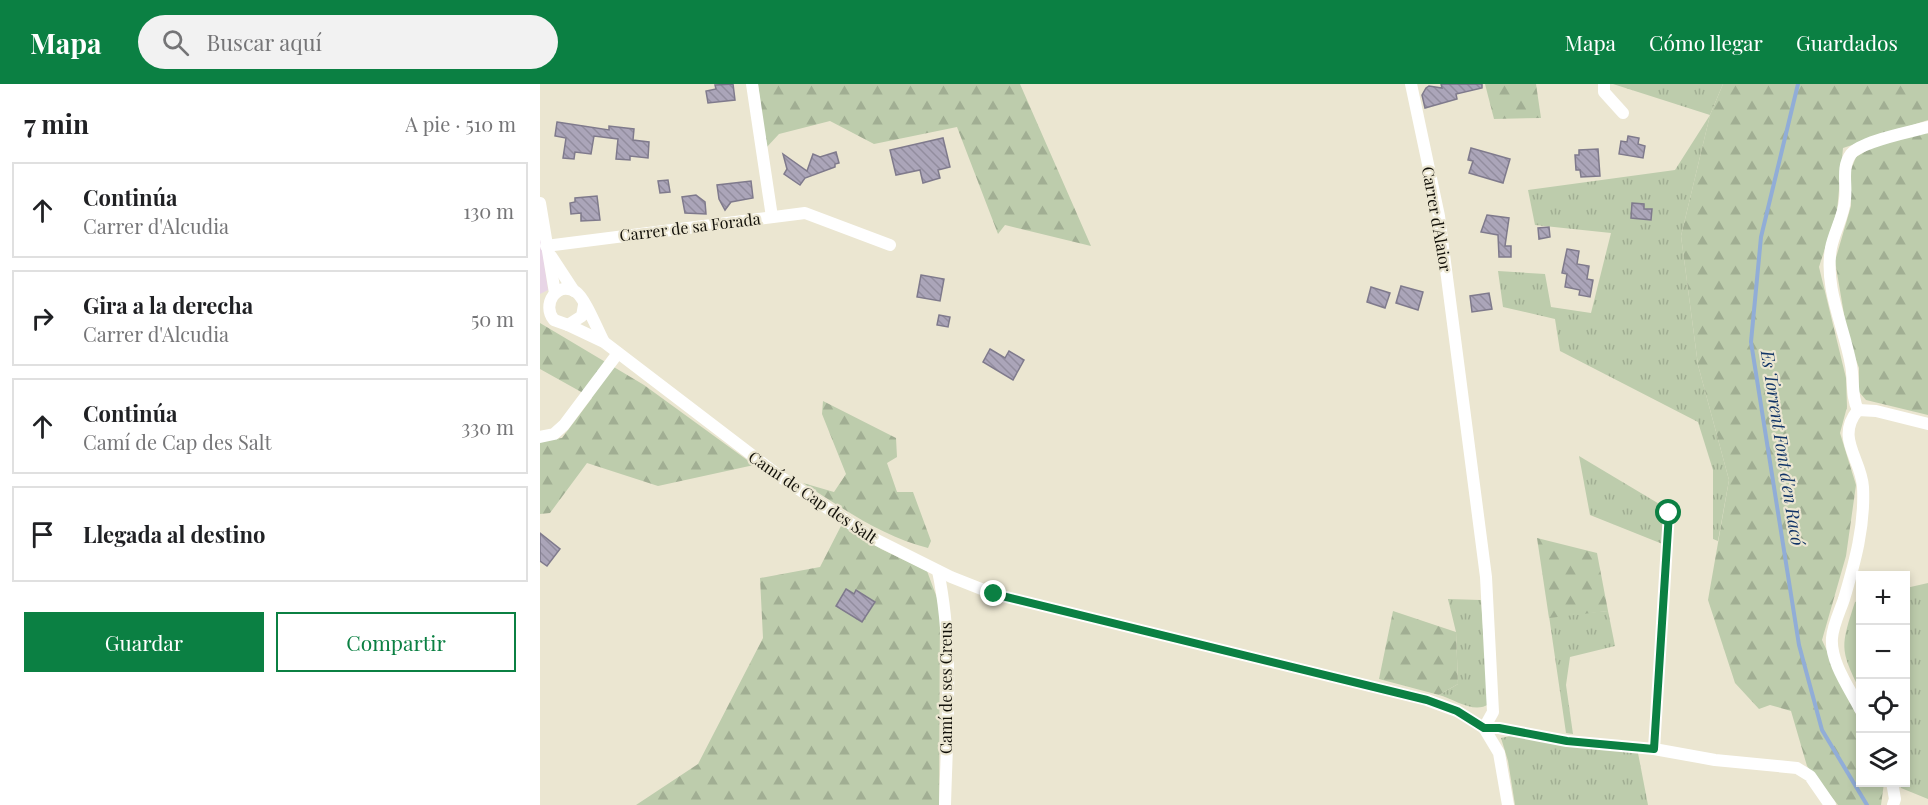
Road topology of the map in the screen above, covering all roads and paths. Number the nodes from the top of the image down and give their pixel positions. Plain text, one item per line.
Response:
1 (752, 84) edge
2 (1411, 84) edge
3 (1604, 84) edge
4 (1623, 113) dead end
5 (1928, 127) edge
6 (540, 203) edge
7 (772, 217) junction
8 (890, 244) dead end
9 (547, 248) junction
10 (574, 291) junction
11 (548, 299) edge
12 (584, 305) junction
13 (545, 315) edge
14 (568, 325) junction
15 (604, 342) junction
16 (618, 353) junction
17 (1858, 410) junction
18 (1928, 424) edge
19 (540, 437) edge
20 (1669, 513) dead end
21 (938, 571) junction
22 (1856, 701) edge
23 (1484, 728) junction
24 (1654, 749) junction
25 (1893, 787) edge
26 (945, 805) edge
27 (1508, 805) edge
28 (1830, 805) edge
29 (1893, 805) edge

1 - 7 street, Carrer de sa Forada
2 - 23 street, Carrer d'Alaior
3 - 4 street
5 - 17 street
6 - 9 street
7 - 8 street
7 - 9 street, Carrer de sa Forada
9 - 10 street
9 - 11 street
10 - 11 street
10 - 12 street
11 - 13 street
12 - 14 street
12 - 15 street, Camí de Cap des Salt
13 - 14 street
14 - 15 street, Camí de Cap des Salt
15 - 16 street, Camí de Cap des Salt
16 - 19 street
16 - 21 street, Camí de Cap des Salt
17 - 18 street
17 - 22 street
20 - 24 street
21 - 23 street, Camí de Cap des Salt
21 - 26 street, Camí de ses Creus
23 - 24 street, Camí de Cap des Salt
23 - 27 street
24 - 28 street
25 - 29 street

